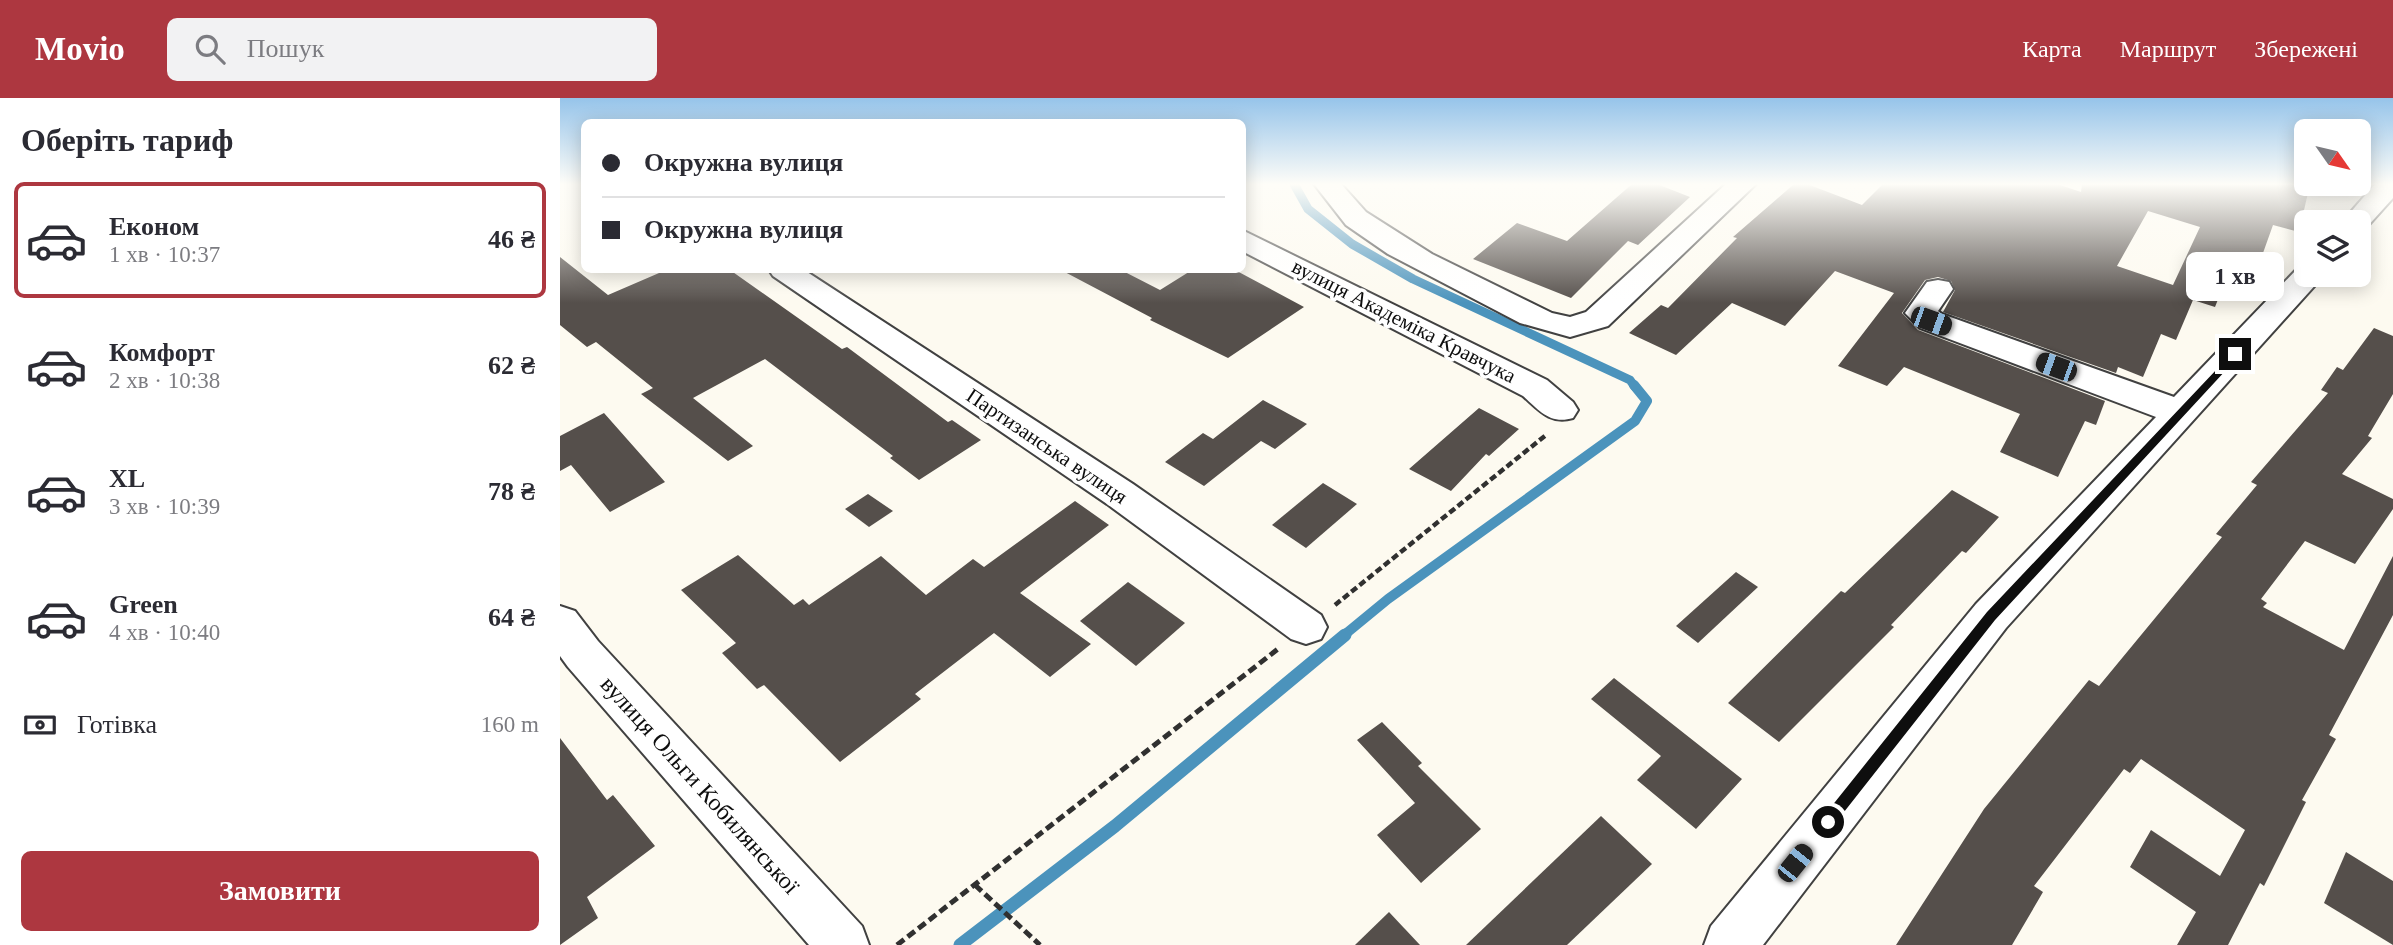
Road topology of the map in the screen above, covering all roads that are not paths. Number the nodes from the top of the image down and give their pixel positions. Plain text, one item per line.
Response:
1 (1364, 224) edge
2 (1700, 224) edge
3 (1246, 241) edge
4 (788, 273) edge
5 (2297, 287) edge
6 (1938, 289) dead end
7 (1561, 410) road end
8 (2181, 412) junction
9 (560, 623) edge
10 (1306, 627) road end
11 (843, 945) edge
12 (1730, 945) edge

1 - 2 street
3 - 7 street, вулиця Академіка Кравчука
4 - 10 street, Партизанська вулиця
5 - 8 street
6 - 8 street
8 - 12 street
9 - 11 street, вулиця Ольги Кобилянської

